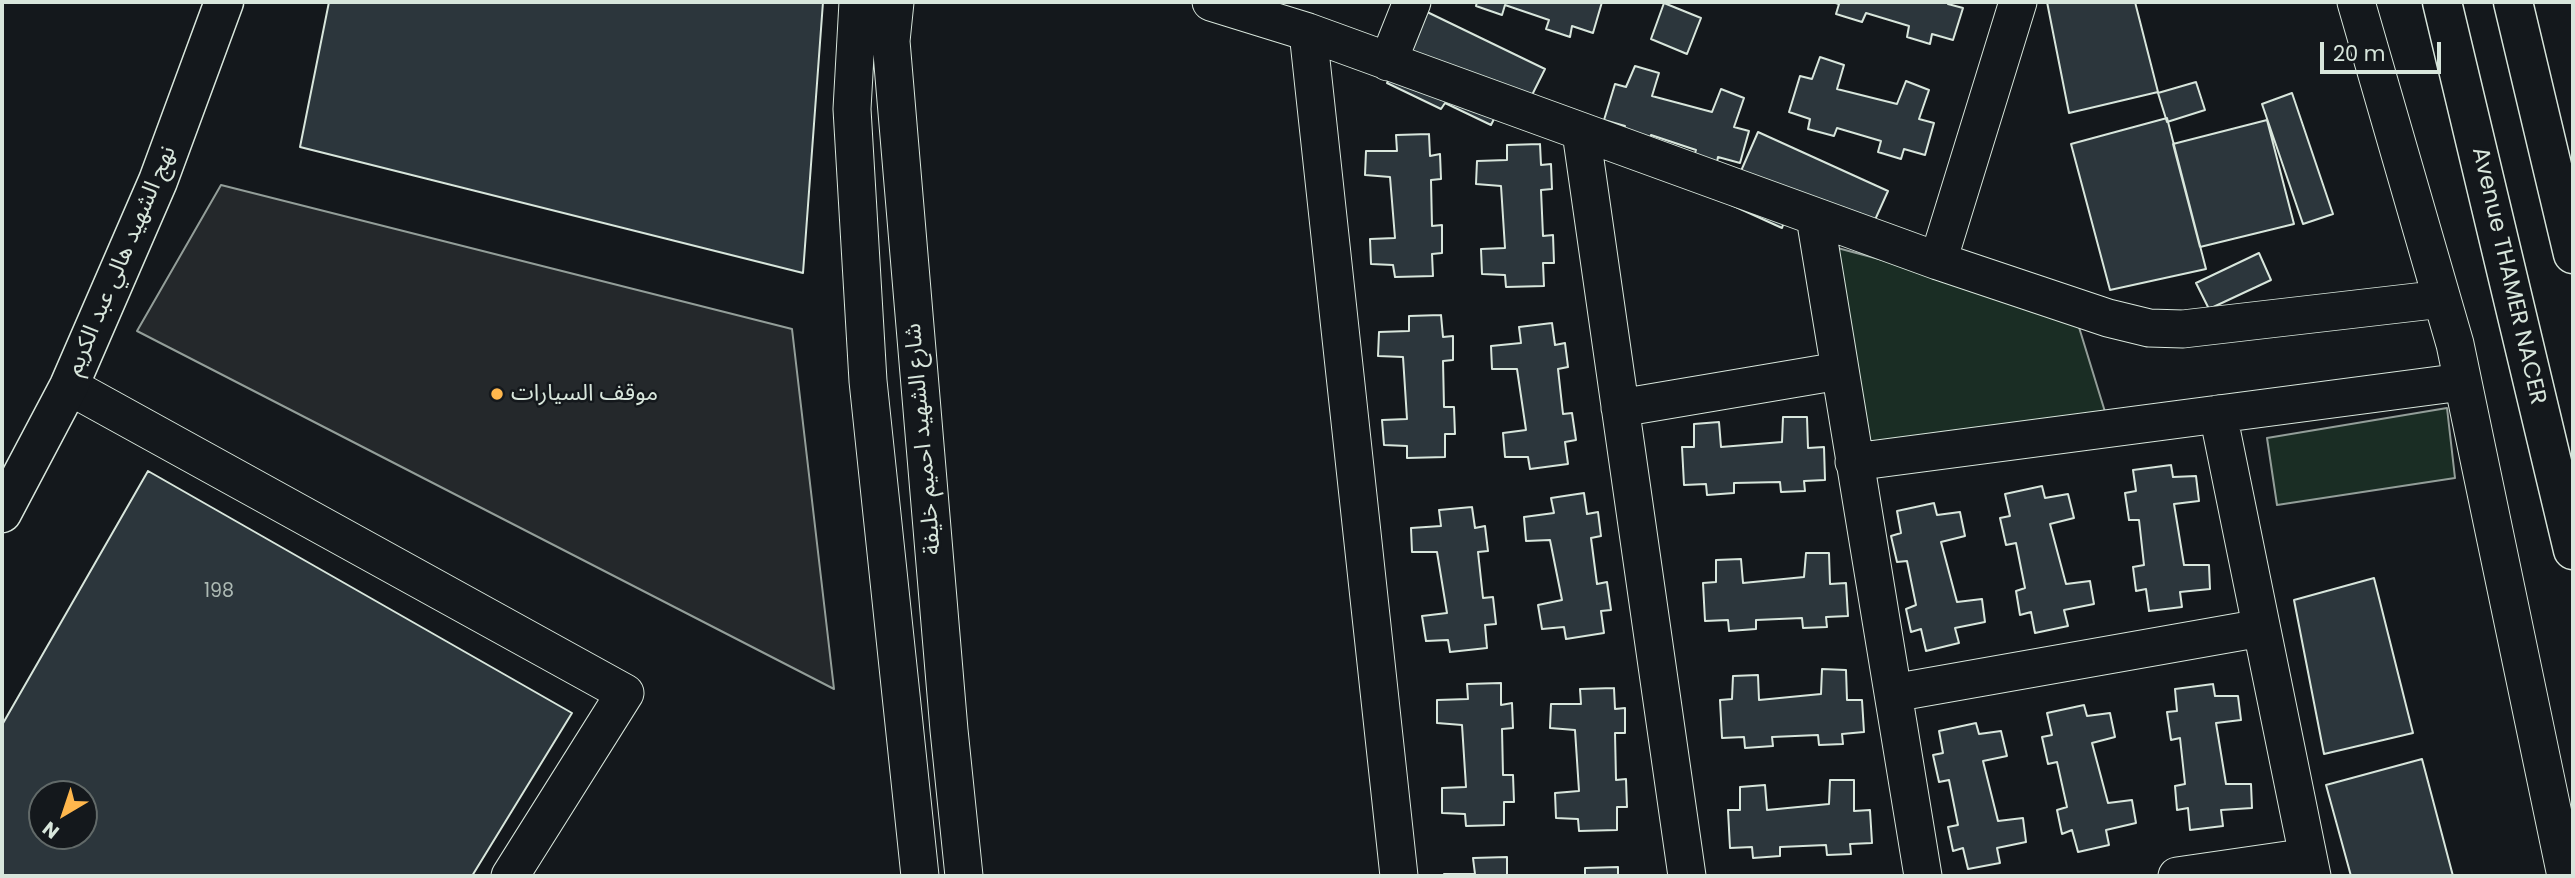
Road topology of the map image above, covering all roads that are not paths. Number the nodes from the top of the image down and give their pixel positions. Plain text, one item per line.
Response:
1 (224, 2) edge
2 (858, 2) edge
3 (895, 2) edge
4 (1211, 2) edge
5 (1412, 2) edge
6 (2018, 2) edge
7 (2356, 2) edge
8 (2442, 2) edge
9 (2513, 2) edge
10 (1308, 33) junction
11 (1388, 62) junction
12 (1581, 132) junction
13 (1815, 217) junction
14 (2573, 254) edge
15 (1938, 261) junction
16 (2442, 299) junction
17 (1839, 371) junction
18 (2462, 382) junction
19 (69, 386) junction
20 (1620, 408) junction
21 (2218, 414) junction
22 (1854, 462) junction
23 (2, 513) edge
24 (2573, 550) edge
25 (2261, 628) junction
26 (1893, 694) junction
27 (2310, 867) edge
28 (510, 876) edge
29 (920, 876) edge
30 (964, 876) edge
31 (1399, 876) edge
32 (1687, 876) edge
33 (1923, 876) edge
34 (2177, 876) edge
35 (2566, 876) edge

1 - 19 main road, نهج الشهيد هالي عبد الكريم
2 - 29 street
3 - 30 street, شارع الشهيد احميم خليفة
4 - 10 street
5 - 11 street
6 - 15 street
7 - 16 street
8 - 24 main road, Avenue THAMER NACER
9 - 14 main road
10 - 11 street
10 - 31 street
11 - 12 street
12 - 13 street
12 - 20 street
13 - 15 street
13 - 17 street
15 - 16 street
16 - 18 street
17 - 20 street
17 - 22 street
18 - 21 street
18 - 35 street
19 - 23 main road, نهج الشهيد هالي عبد الكريم
19 - 28 street
20 - 32 street
21 - 22 street
21 - 25 street
22 - 26 street
25 - 26 street
25 - 27 street
26 - 33 street
27 - 34 street

